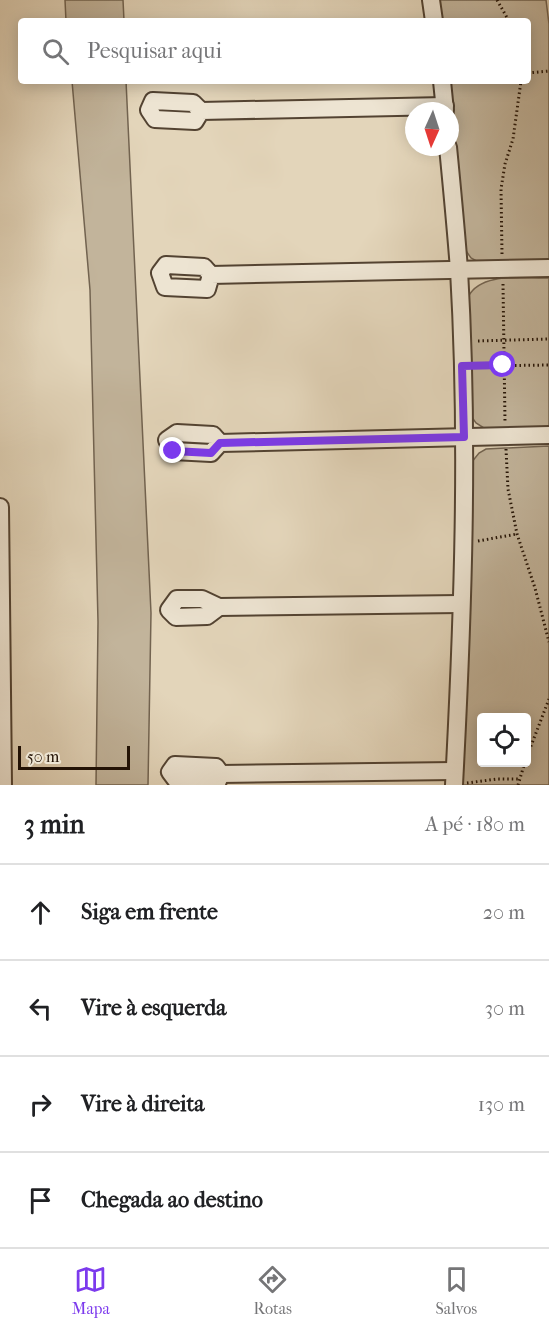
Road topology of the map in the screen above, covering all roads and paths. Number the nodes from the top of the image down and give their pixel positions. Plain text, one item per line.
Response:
1 (431, 0) edge
2 (497, 0) edge
3 (434, 18) edge
4 (507, 18) edge
5 (549, 71) edge
6 (531, 73) edge
7 (442, 84) edge
8 (521, 84) edge
9 (444, 102) edge
10 (405, 108) edge
11 (201, 111) dead end
12 (449, 156) edge
13 (503, 268) junction
14 (549, 268) edge
15 (459, 270) junction
16 (212, 275) dead end
17 (549, 339) edge
18 (461, 341) junction
19 (503, 342) junction
20 (503, 365) junction
21 (549, 365) edge
22 (462, 366) junction
23 (549, 435) edge
24 (506, 436) junction
25 (464, 437) junction
26 (220, 443) dead end
27 (0, 507) edge
28 (517, 534) junction
29 (463, 539) junction
30 (460, 604) junction
31 (219, 606) dead end
32 (549, 642) edge
33 (549, 699) edge
34 (531, 748) edge
35 (524, 767) edge
36 (220, 774) dead end
37 (519, 779) junction
38 (456, 780) edge
39 (3, 785) edge
40 (518, 785) edge

1 - 3 street
2 - 4 path
5 - 6 path
7 - 9 street
8 - 13 path
10 - 11 street
12 - 15 street
13 - 14 street
13 - 15 street
13 - 19 path
15 - 16 street
15 - 18 street
17 - 19 path
18 - 19 path
18 - 22 street
19 - 20 path
20 - 21 path
20 - 22 path
20 - 24 path
22 - 25 street
23 - 24 street
24 - 25 street
24 - 28 path
25 - 26 street
25 - 29 street
27 - 39 street
28 - 29 path
28 - 32 path
29 - 30 street
30 - 31 street
30 - 38 street
33 - 34 path
35 - 37 path
36 - 38 street
37 - 38 path
37 - 40 path

